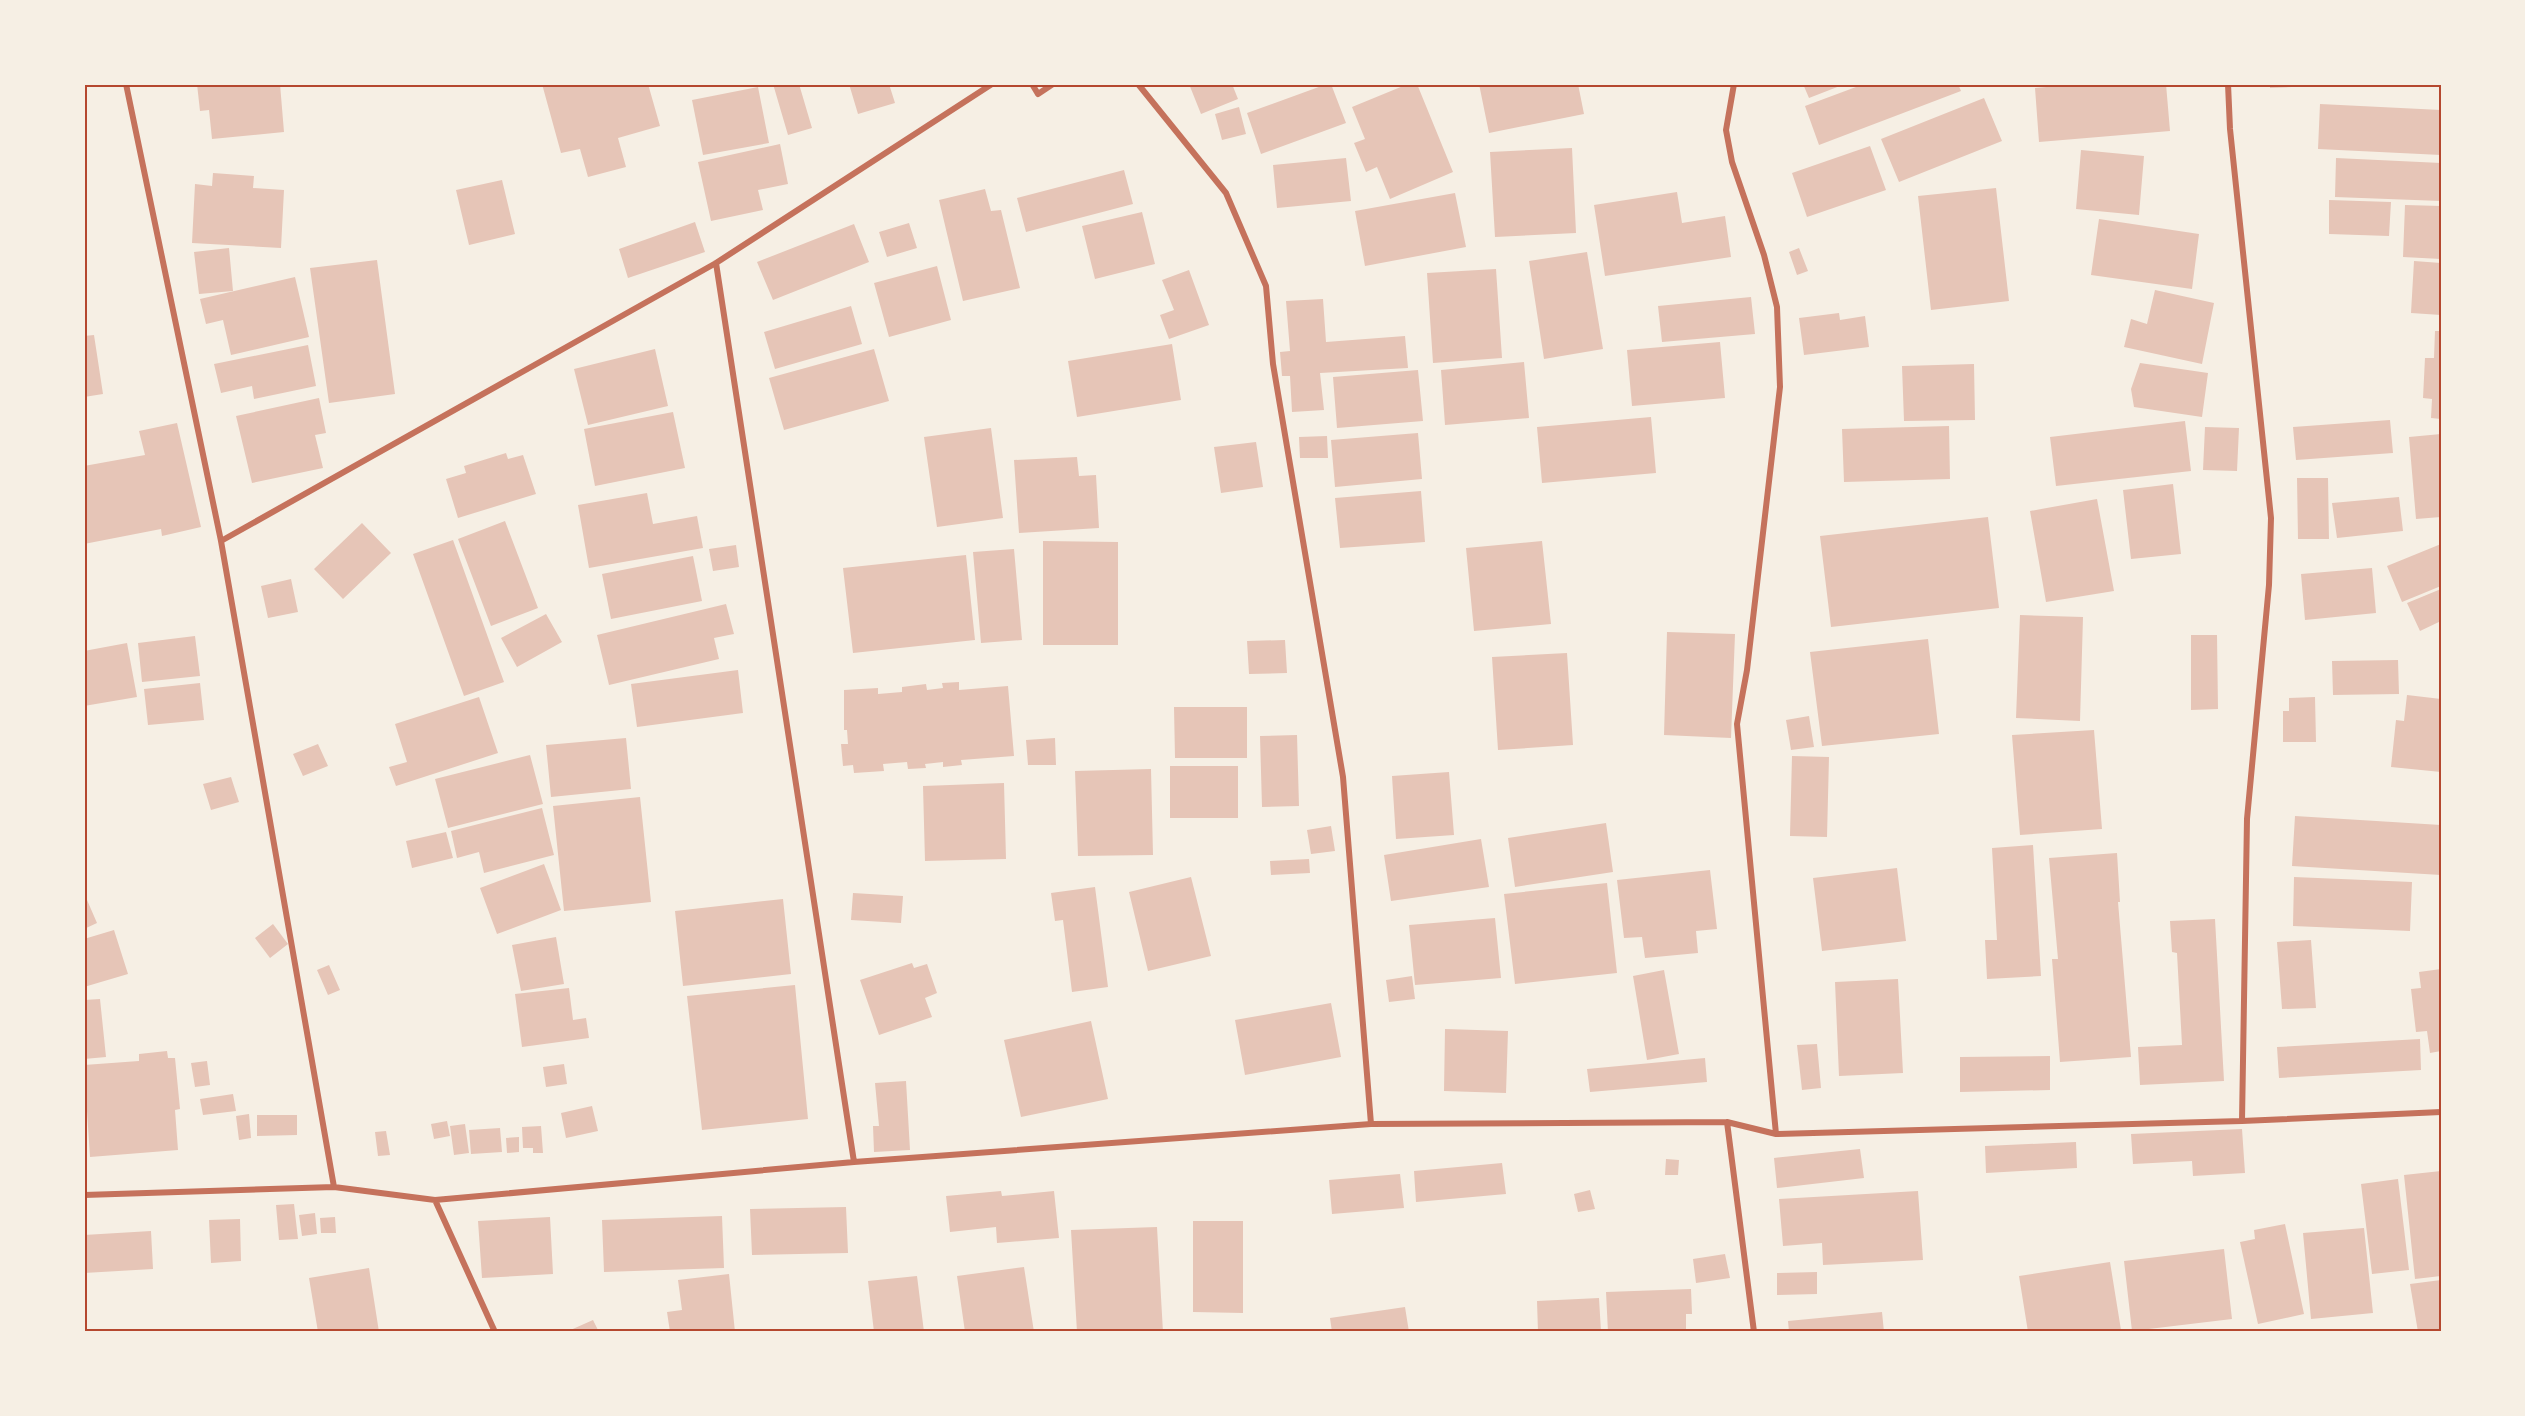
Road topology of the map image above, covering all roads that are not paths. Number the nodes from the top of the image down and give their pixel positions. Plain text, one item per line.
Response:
1 (126, 84) edge
2 (992, 84) edge
3 (1033, 84) edge
4 (1053, 84) edge
5 (1138, 84) edge
6 (1734, 84) edge
7 (2228, 84) edge
8 (716, 263) junction
9 (221, 540) junction
10 (2441, 1112) edge
11 (2242, 1121) junction
12 (1727, 1122) junction
13 (1371, 1124) junction
14 (1776, 1134) junction
15 (854, 1162) junction
16 (334, 1186) junction
17 (84, 1196) edge
18 (435, 1200) junction
19 (495, 1332) edge
20 (1754, 1332) edge

1 - 9 street
2 - 8 street
3 - 4 street
5 - 13 street
6 - 14 street
7 - 11 street
8 - 9 street
8 - 15 street
9 - 16 street
10 - 11 street
11 - 14 street
12 - 13 street
12 - 14 street
12 - 20 street
13 - 15 street
15 - 18 street
16 - 17 street
16 - 18 street
18 - 19 street

